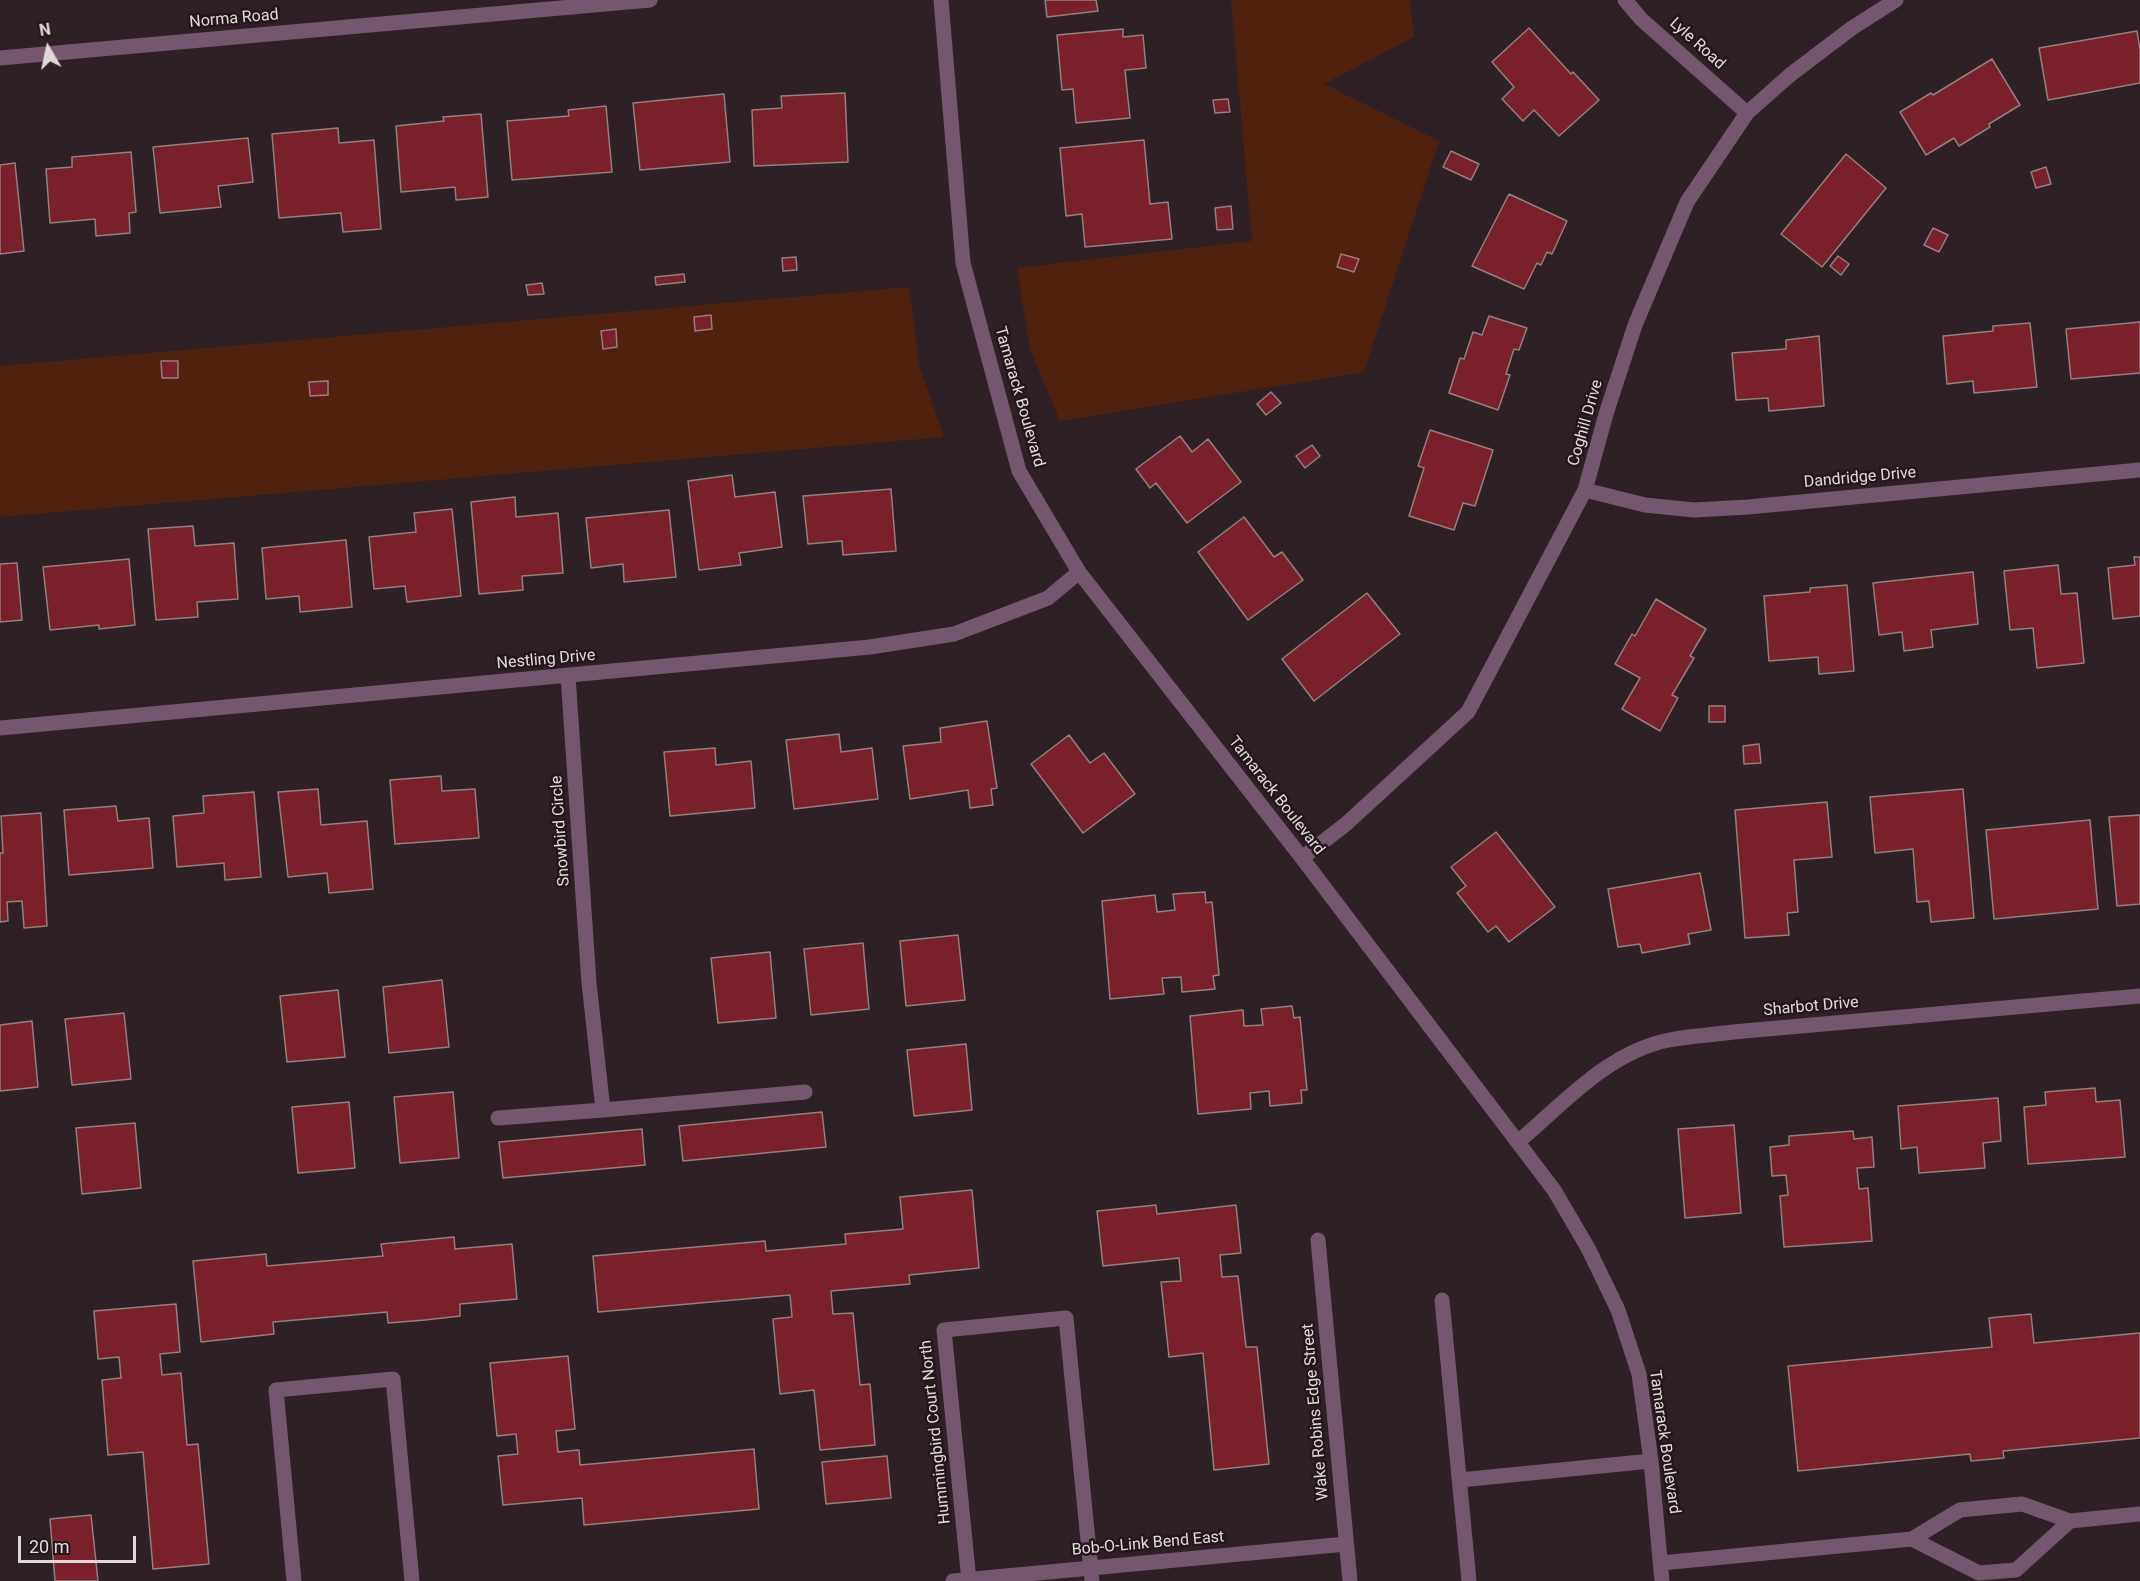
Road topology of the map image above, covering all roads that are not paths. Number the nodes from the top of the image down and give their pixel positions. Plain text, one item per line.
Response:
1 (650, 0) edge
2 (941, 0) edge
3 (1625, 0) edge
4 (1896, 0) edge
5 (0, 58) edge
6 (1747, 113) junction
7 (2140, 470) edge
8 (1585, 490) junction
9 (1079, 572) junction
10 (568, 676) junction
11 (0, 728) edge
12 (1302, 858) junction
13 (2140, 996) edge
14 (805, 1092) dead end
15 (603, 1110) junction
16 (498, 1118) dead end
17 (1518, 1143) junction
18 (1318, 1240) dead end
19 (1442, 1300) dead end
20 (1652, 1461) junction
21 (1460, 1480) junction
22 (2140, 1514) edge
23 (2070, 1521) junction
24 (1912, 1539) junction
25 (1346, 1544) junction
26 (1660, 1563) junction
27 (1091, 1574) edge
28 (968, 1580) edge
29 (294, 1581) edge
30 (412, 1581) edge
31 (953, 1581) edge
32 (1350, 1581) edge
33 (1469, 1581) edge
34 (1662, 1581) edge

1 - 5 street, Norma Road
2 - 9 street, Tamarack Boulevard
3 - 6 street, Lyle Road
4 - 6 street, Coghill Drive
6 - 8 street, Coghill Drive
7 - 8 street, Dandridge Drive
8 - 12 street, Coghill Drive
9 - 10 street, Nestling Drive
9 - 12 street, Tamarack Boulevard
10 - 11 street, Nestling Drive
10 - 15 street, Snowbird Circle
12 - 17 street, Tamarack Boulevard
13 - 17 street, Sharbot Drive
14 - 15 street
15 - 16 street
17 - 20 street, Tamarack Boulevard
18 - 25 street, Wake Robins Edge Street
19 - 21 street
20 - 21 street
20 - 26 street, Tamarack Boulevard
21 - 33 street
22 - 23 street
23 - 24 street
23 - 24 street
24 - 26 street
25 - 27 street, Bob-O-Link Bend East
25 - 32 street, Wake Robins Edge Street
26 - 34 street, Tamarack Boulevard
27 - 28 street, Bob-O-Link Bend East
27 - 28 street, Hummingbird Court North
28 - 31 street, Bob-O-Link Bend East
29 - 30 street

